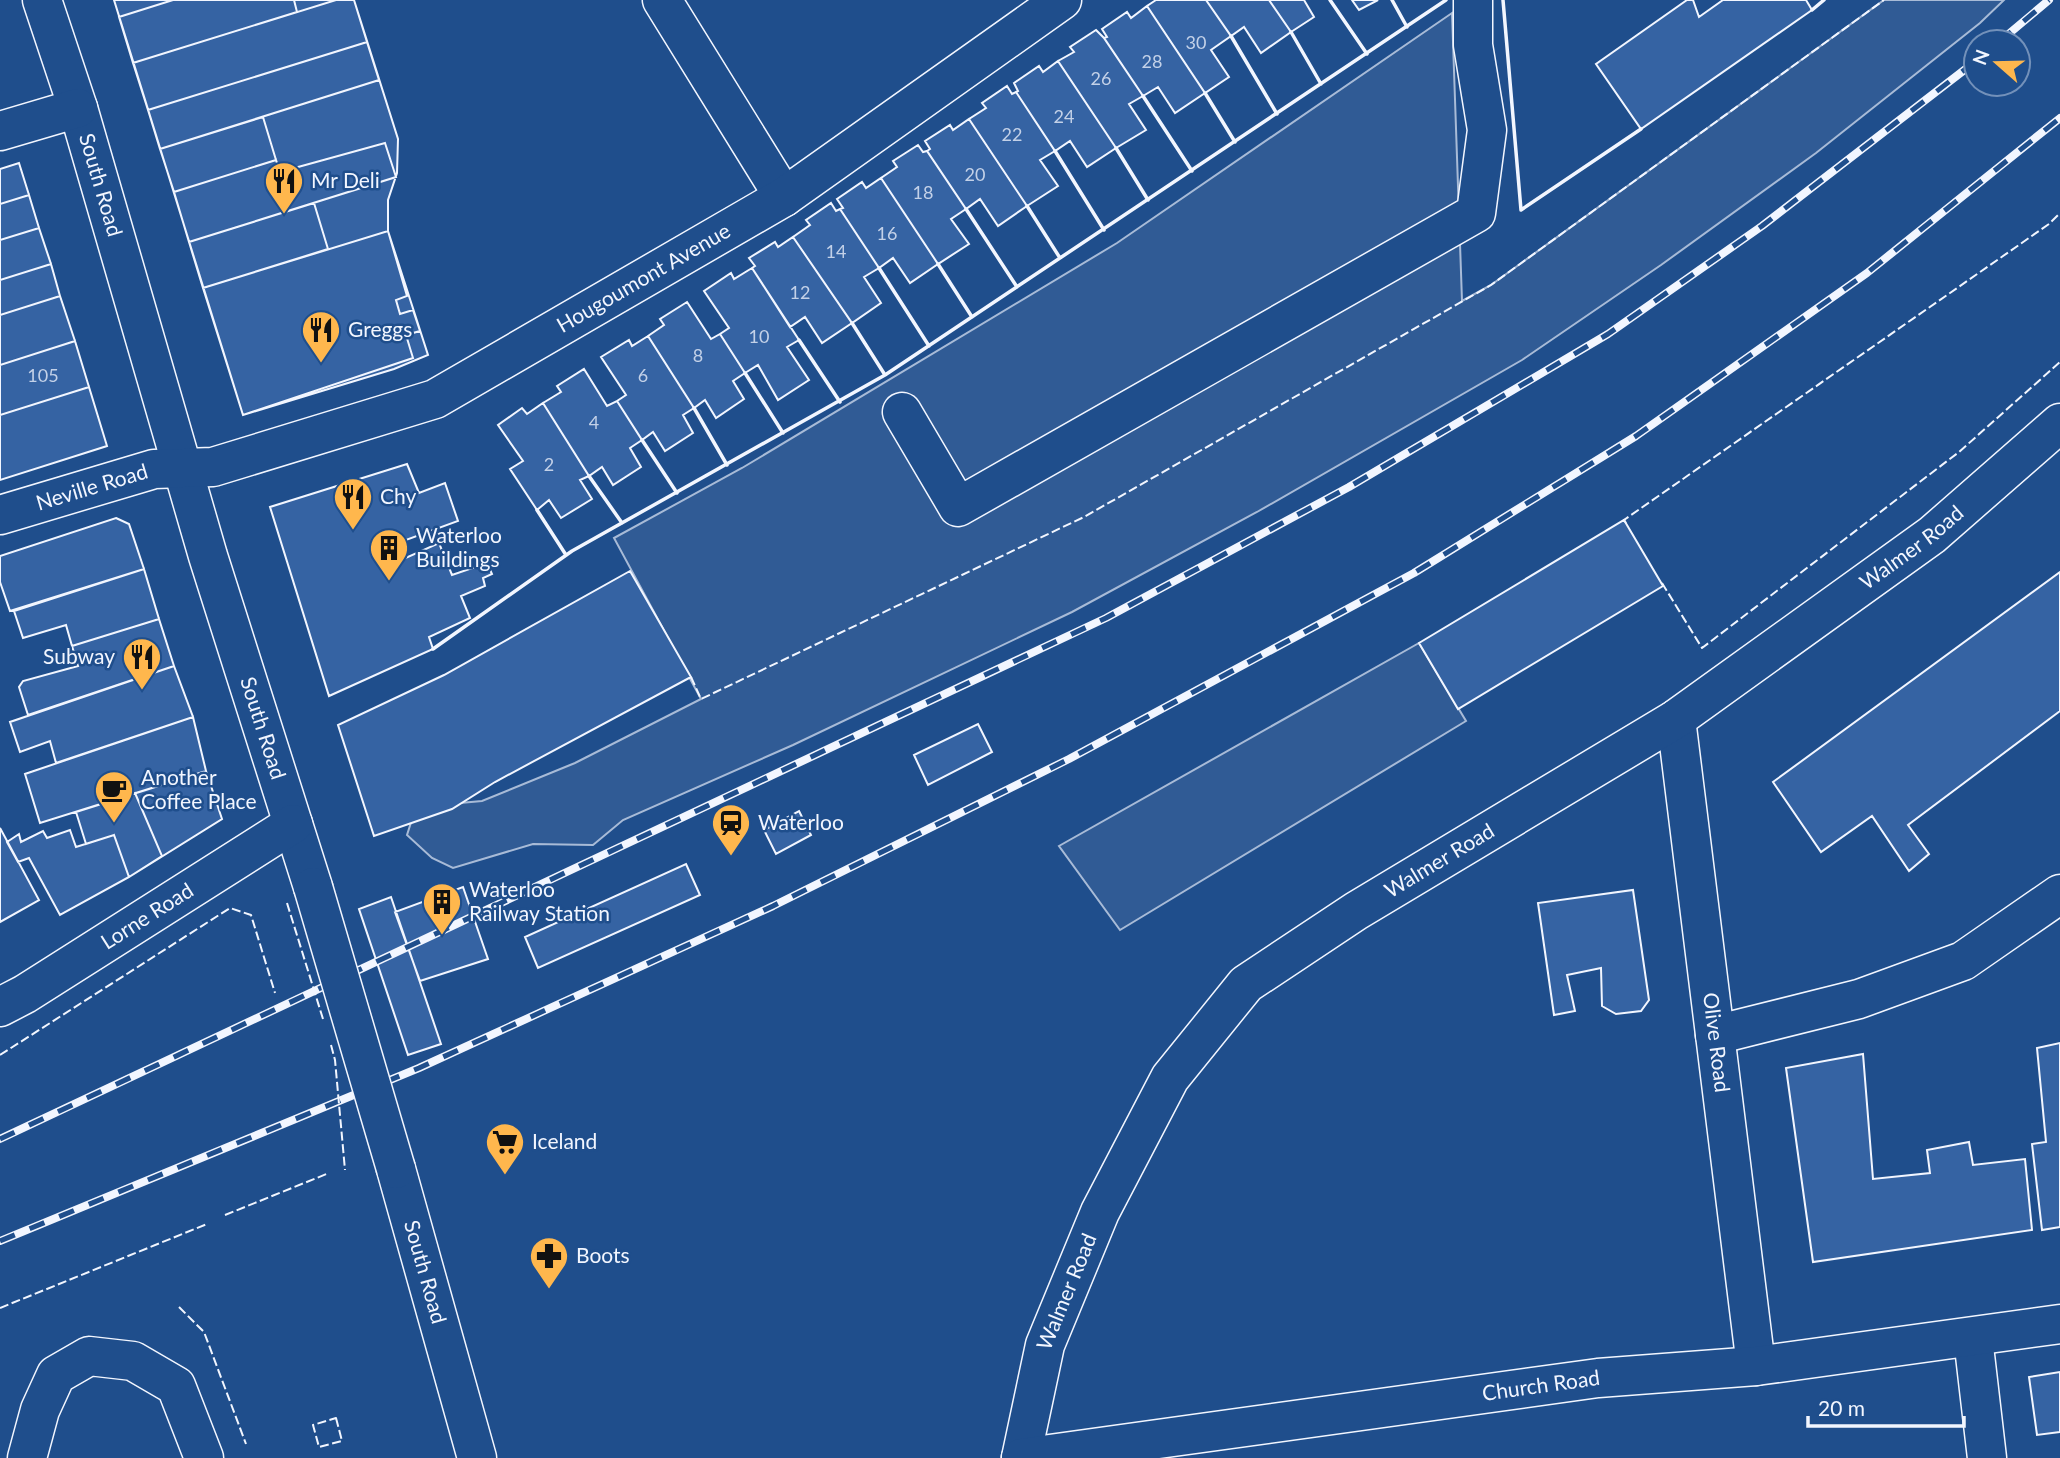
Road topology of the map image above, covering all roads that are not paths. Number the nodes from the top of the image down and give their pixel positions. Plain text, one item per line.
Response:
1 (42, 0) edge
2 (662, 0) edge
3 (1062, 0) edge
4 (1473, 0) edge
5 (78, 108) junction
6 (0, 131) edge
7 (784, 197) junction
8 (902, 412) dead end
9 (2060, 424) edge
10 (184, 468) junction
11 (0, 515) edge
12 (1676, 719) junction
13 (293, 824) junction
14 (2060, 894) edge
15 (0, 1007) edge
16 (1715, 1035) junction
17 (2060, 1324) edge
18 (1973, 1338) junction
19 (1756, 1366) junction
20 (1265, 1441) edge
21 (27, 1458) edge
22 (204, 1458) edge
23 (477, 1458) edge
24 (1021, 1458) edge
25 (1987, 1458) edge

1 - 5 street, South Road
2 - 7 street
3 - 7 street, Hougoumont Avenue
4 - 8 street
5 - 6 street
5 - 10 street, South Road
7 - 10 street, Hougoumont Avenue
9 - 12 street, Walmer Road
10 - 11 street, Neville Road
10 - 13 street, South Road
12 - 16 street, Olive Road
12 - 24 street, Walmer Road
13 - 15 street, Lorne Road
13 - 23 street, South Road, bridge
14 - 16 street
16 - 19 street, Olive Road
17 - 18 street, Church Road
18 - 19 street, Church Road
18 - 25 street
19 - 20 street, Church Road
20 - 24 street, Church Road
21 - 22 street

